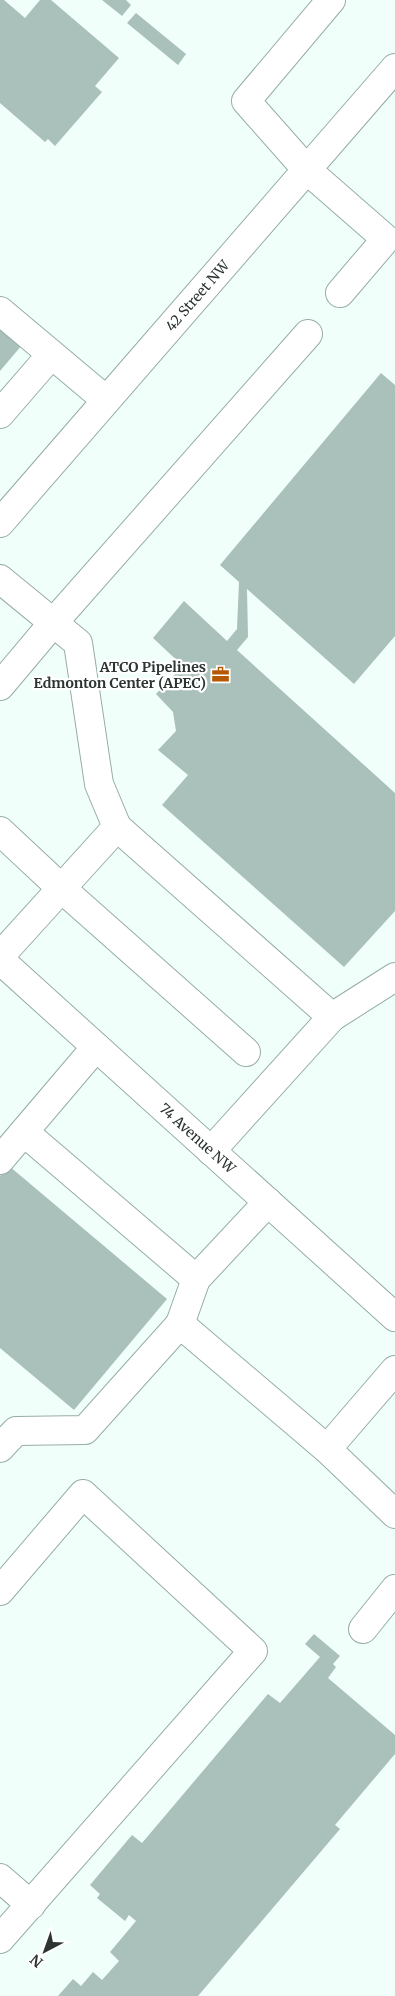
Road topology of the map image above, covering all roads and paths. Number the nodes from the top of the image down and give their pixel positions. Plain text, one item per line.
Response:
1 (331, 0) edge
2 (395, 68) edge
3 (307, 170) junction
4 (390, 234) edge
5 (340, 293) dead end
6 (0, 311) edge
7 (308, 334) dead end
8 (51, 356) junction
9 (106, 400) junction
10 (0, 414) edge
11 (0, 523) edge
12 (0, 579) edge
13 (53, 623) junction
14 (0, 686) edge
15 (117, 827) junction
16 (0, 831) edge
17 (61, 888) junction
18 (0, 958) edge
19 (395, 976) edge
20 (332, 1017) junction
21 (96, 1047) junction
22 (246, 1052) dead end
23 (24, 1132) junction
24 (211, 1151) junction
25 (0, 1160) edge
26 (268, 1202) junction
27 (196, 1279) junction
28 (395, 1318) edge
29 (180, 1324) junction
30 (395, 1370) edge
31 (0, 1448) edge
32 (327, 1449) junction
33 (395, 1514) edge
34 (395, 1589) edge
35 (0, 1592) edge
36 (363, 1629) dead end
37 (0, 1878) edge
38 (31, 1905) junction
39 (0, 1939) edge

1 - 3 street
2 - 3 street, 42 Street NW
3 - 4 street
3 - 9 street, 42 Street NW
4 - 5 street
6 - 8 street
7 - 13 street
8 - 9 street
8 - 10 street
9 - 11 street, 42 Street NW
12 - 13 street
13 - 14 street
13 - 15 street
15 - 17 street
15 - 20 street
16 - 17 street
17 - 18 street
17 - 22 street
18 - 21 street, 74 Avenue NW
19 - 20 street
20 - 24 street
21 - 23 street
21 - 24 street, 74 Avenue NW
23 - 25 street
23 - 27 street
24 - 26 street, 74 Avenue NW
26 - 27 street
26 - 28 street, 74 Avenue NW
27 - 29 street
29 - 31 street
29 - 32 street
30 - 32 street
32 - 33 street
34 - 36 street
35 - 38 street
37 - 38 street
38 - 39 street

